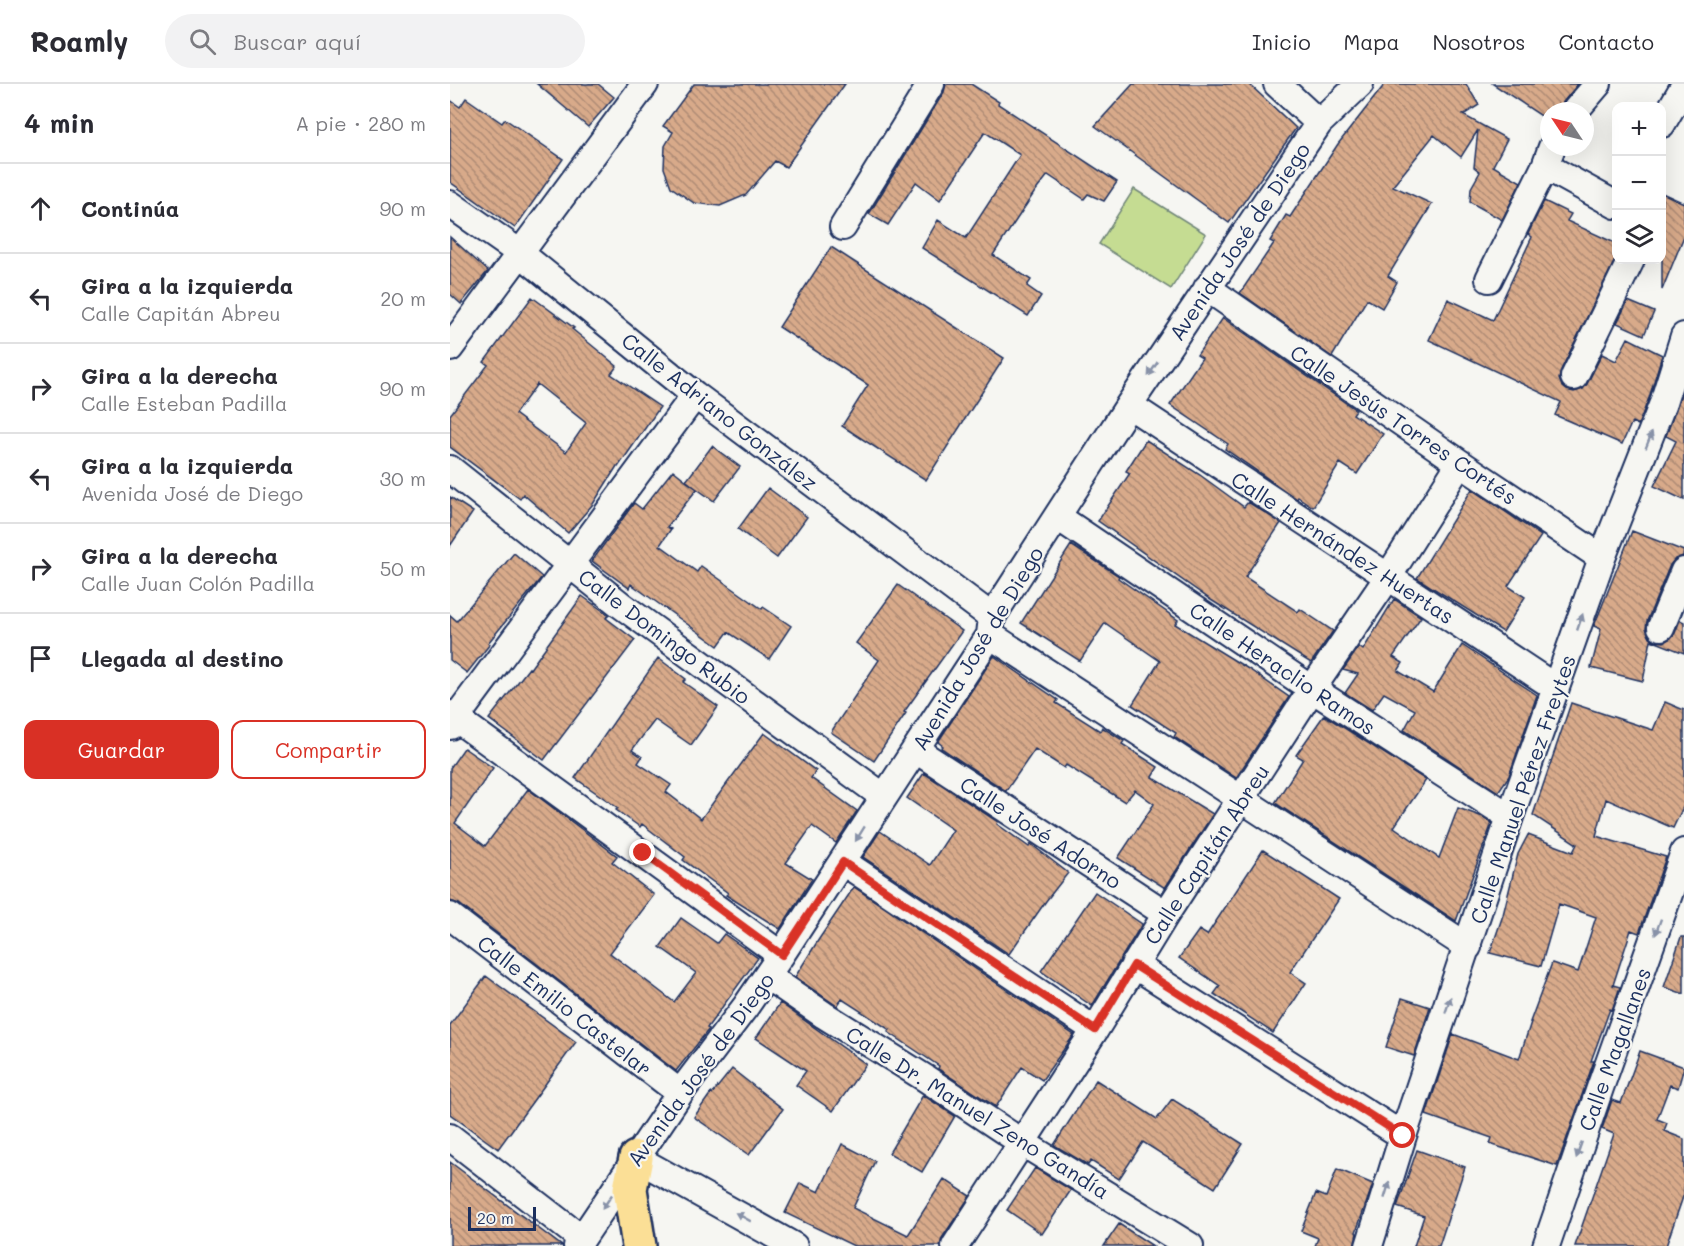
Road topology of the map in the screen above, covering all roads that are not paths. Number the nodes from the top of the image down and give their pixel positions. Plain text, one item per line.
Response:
1 (645, 84) edge
2 (931, 84) edge
3 (1277, 84) edge
4 (1360, 84) edge
5 (1598, 84) edge
6 (1684, 86) edge
7 (1583, 102) edge
8 (1666, 117) edge
9 (1319, 123) junction
10 (1548, 157) edge
11 (1612, 199) edge
12 (450, 204) edge
13 (843, 227) dead end
14 (520, 253) junction
15 (1629, 264) edge
16 (1489, 279) dead end
17 (1207, 288) junction
18 (1684, 336) edge
19 (450, 348) edge
20 (1574, 377) dead end
21 (695, 395) junction
22 (1129, 405) junction
23 (1460, 463) junction
24 (450, 469) edge
25 (1058, 517) junction
26 (1602, 558) junction
27 (570, 565) junction
28 (1684, 572) edge
29 (1388, 577) junction
30 (991, 626) junction
31 (1662, 627) dead end
32 (1556, 688) junction
33 (1312, 689) junction
34 (452, 719) edge
35 (916, 750) junction
36 (884, 797) junction
37 (1243, 799) junction
38 (1510, 817) junction
39 (1684, 852) edge
40 (843, 862) junction
41 (1166, 914) junction
42 (450, 916) edge
43 (1467, 947) junction
44 (782, 955) junction
45 (1134, 965) junction
46 (767, 976) junction
47 (1095, 1030) junction
48 (680, 1094) junction
49 (1403, 1136) junction
50 (450, 1137) edge
51 (1021, 1142) junction
52 (636, 1158) junction
53 (579, 1242) edge
54 (639, 1246) edge
55 (794, 1246) edge
56 (955, 1246) edge
57 (1190, 1246) edge
58 (1369, 1246) edge
59 (1546, 1246) edge

1 - 14 street
2 - 13 street
3 - 9 street
4 - 9 street, Avenida José de Diego
5 - 7 street
6 - 8 street
9 - 17 street, Avenida José de Diego
10 - 11 street
10 - 16 street
12 - 14 street, Calle Adriano González
14 - 19 street
14 - 21 street, Calle Adriano González
15 - 20 street
17 -> 22 street, Avenida José de Diego
17 - 23 street, Calle Jesús Torres Cortés
26 -> 18 street, Calle Manuel Pérez Freytes
21 - 27 street
21 - 30 street, Calle Adriano González
22 - 25 street, Avenida José de Diego
22 - 29 street, Calle Hernández Huertas
23 - 26 street, Calle Jesús Torres Cortés
23 - 29 street, Calle Capitán Abreu
24 - 27 street, Calle Domingo Rubio
25 - 30 street, Avenida José de Diego
25 - 33 street, Calle Heraclio Ramos
32 -> 26 street, Calle Manuel Pérez Freytes
27 - 34 street
27 - 36 street, Calle Domingo Rubio
28 - 31 street
29 - 32 street, Calle Hernández Huertas
29 - 33 street, Calle Capitán Abreu
30 - 35 street, Avenida José de Diego
30 - 37 street, Calle Adriano González
32 - 38 street, Calle Manuel Pérez Freytes
33 - 37 street, Calle Capitán Abreu
33 - 38 street, Calle Heraclio Ramos
34 - 44 street
35 - 36 street, Avenida José de Diego
35 - 41 street, Calle José Adorno
36 -> 40 street, Avenida José de Diego
37 - 41 street, Calle Capitán Abreu
37 - 43 street, Calle Adriano González
38 - 43 street, Calle Manuel Pérez Freytes
39 -> 59 street, Calle Magallanes
40 - 44 street, Avenida José de Diego
40 - 47 street
41 - 45 street, Calle Capitán Abreu
42 - 48 street, Calle Emilio Castelar
49 -> 43 street, Calle Manuel Pérez Freytes
44 - 46 street, Avenida José de Diego
45 - 47 street, Calle Capitán Abreu
45 - 49 street
46 - 48 street, Avenida José de Diego
46 - 51 street, Calle Dr. Manuel Zeno Gandía
47 - 51 street, Calle Capitán Abreu
48 - 52 street, Avenida José de Diego
58 -> 49 street, Calle Manuel Pérez Freytes
50 - 53 street
51 - 56 street, Calle Capitán Abreu
51 - 57 street, Calle Dr. Manuel Zeno Gandía
52 -> 53 street, Avenida José de Diego
52 - 54 main road
55 -> 52 street

